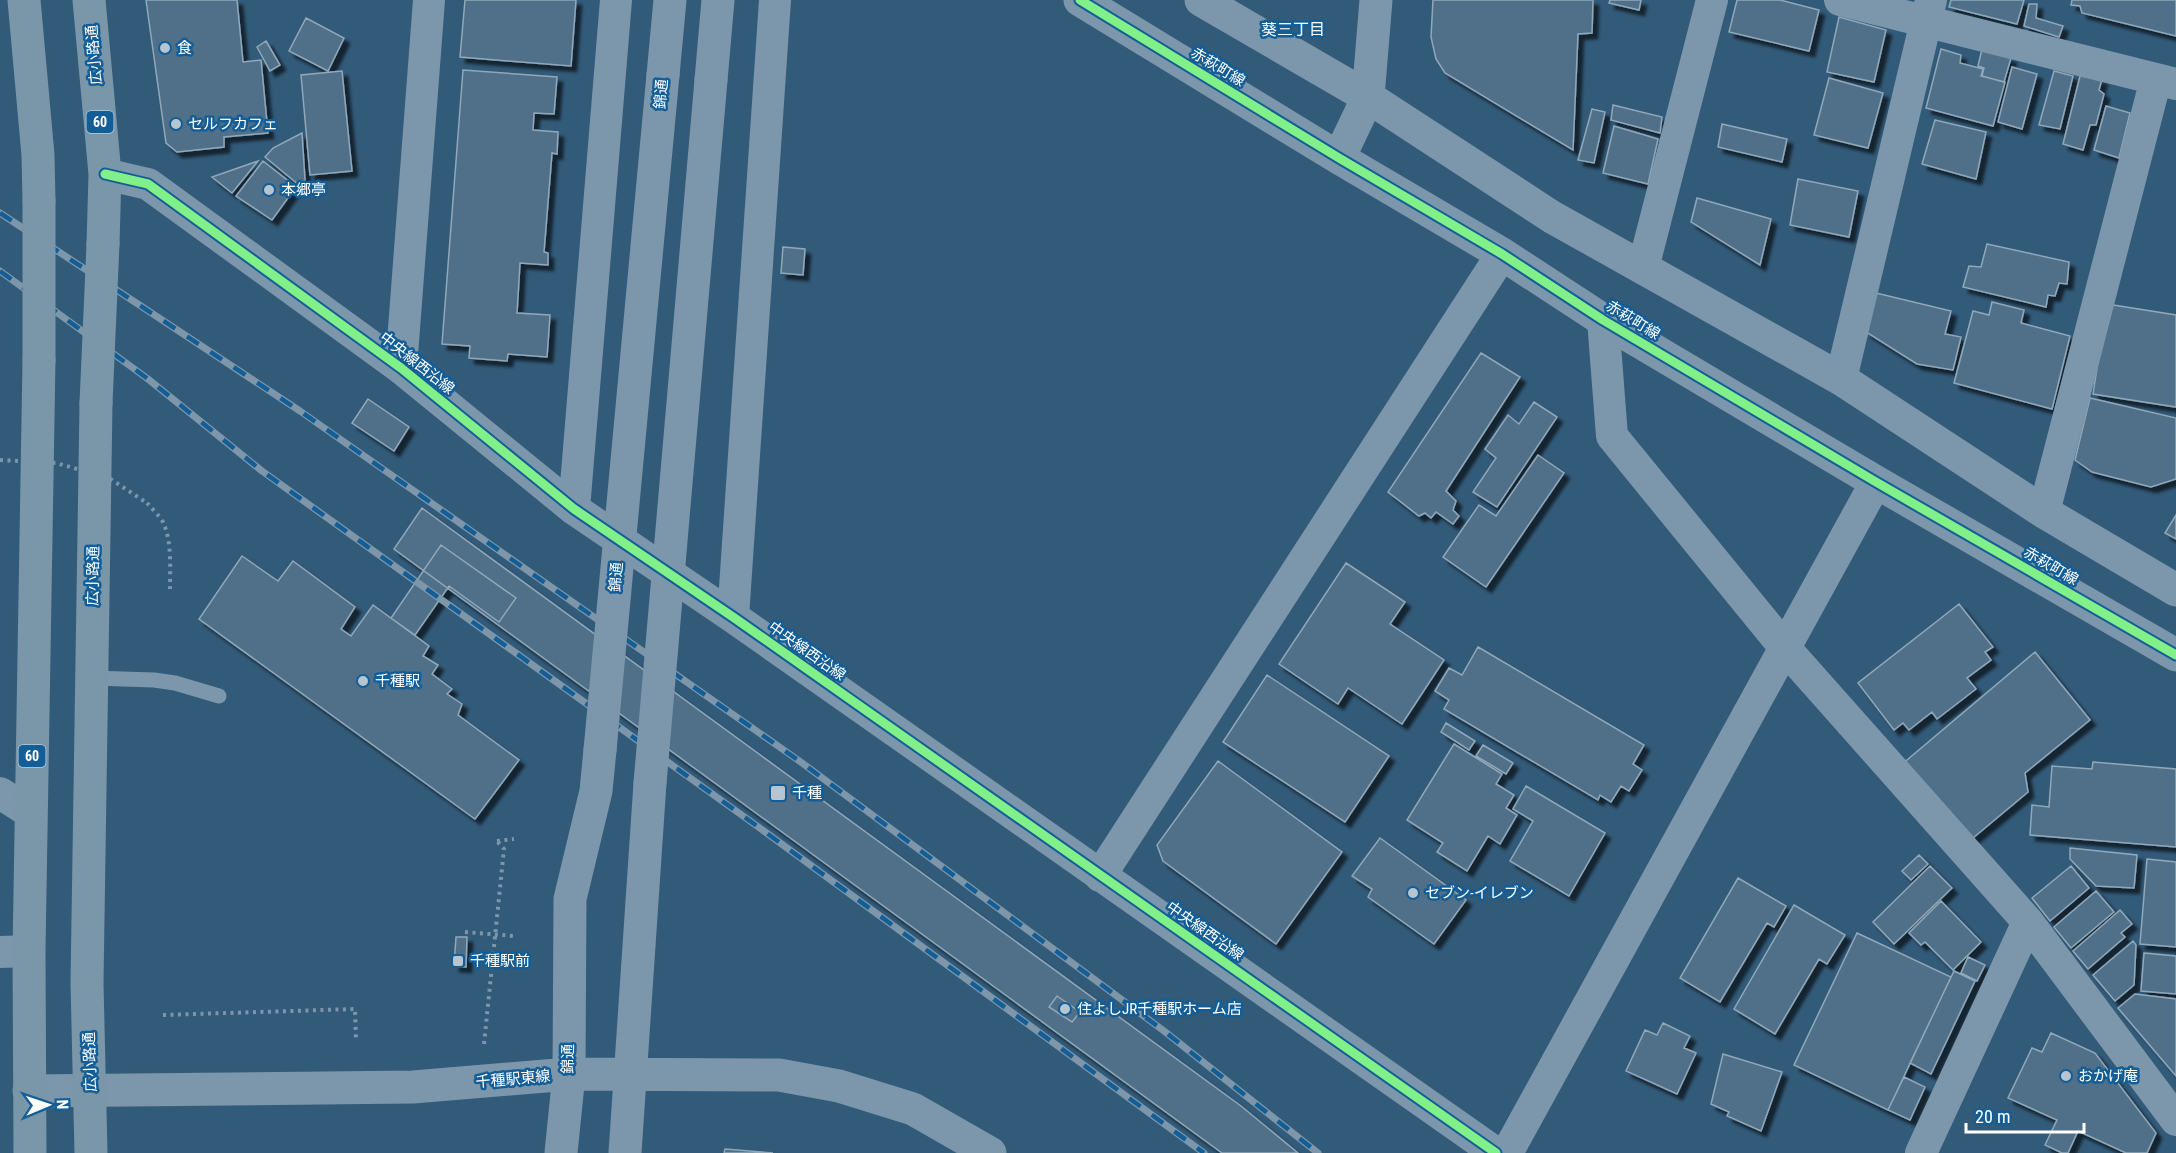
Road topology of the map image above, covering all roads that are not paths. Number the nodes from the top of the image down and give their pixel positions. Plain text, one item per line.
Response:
1 (24, 0) edge
2 (88, 0) edge
3 (429, 0) edge
4 (616, 0) edge
5 (670, 0) edge
6 (718, 0) edge
7 (775, 0) edge
8 (1080, 0) edge
9 (1201, 0) edge
10 (1376, 0) edge
11 (1712, 0) edge
12 (1840, 0) edge
13 (1928, 10) edge
14 (2166, 81) edge
15 (1368, 97) junction
16 (1339, 158) junction
17 (105, 174) junction
18 (1502, 254) junction
19 (1643, 268) junction
20 (1603, 320) junction
21 (401, 368) junction
22 (1841, 379) junction
23 (1876, 482) junction
24 (574, 509) junction
25 (2044, 512) junction
26 (2176, 590) edge
27 (733, 617) junction
28 (1785, 648) junction
29 (2176, 655) edge
30 (92, 678) junction
31 (219, 696) dead end
32 (0, 793) edge
33 (31, 813) junction
34 (1100, 876) junction
35 (2028, 922) junction
36 (14, 952) edge
37 (568, 1074) junction
38 (630, 1074) junction
39 (29, 1091) junction
40 (91, 1091) junction
41 (2176, 1120) edge
42 (30, 1153) edge
43 (91, 1153) edge
44 (561, 1153) edge
45 (625, 1153) edge
46 (990, 1153) edge
47 (1496, 1153) edge
48 (1507, 1153) edge
49 (1921, 1153) edge

1 - 33 main road, 60, bridge
2 - 17 main road, 広小路通 / 60
3 - 21 street
4 - 24 street
5 - 37 street, 錦通, bridge
6 - 38 street, bridge
7 - 27 street
8 - 16 street, 赤萩町線
9 - 15 street
10 - 15 street
11 - 19 street
12 - 13 street
13 - 14 street
13 - 22 street
14 - 25 street
15 - 16 street
15 - 19 street
16 - 18 street, 赤萩町線
17 - 21 street, 中央線西沿線
17 - 30 main road, 広小路通 / 60, bridge
18 - 20 street, 赤萩町線
18 - 34 street
19 - 22 street
20 - 23 street, 赤萩町線
20 - 28 street
21 - 24 street, 中央線西沿線
22 - 25 street
23 - 28 street
23 - 29 street, 赤萩町線
24 - 27 street, 中央線西沿線
25 - 26 street
27 - 34 street, 中央線西沿線
28 - 35 street
28 - 48 street
30 - 31 lane
30 - 40 main road, 広小路通 / 60
32 - 33 street
33 - 36 main road, 60
34 - 47 street, 中央線西沿線
35 - 41 street
35 - 49 street
36 - 39 main road, 60
37 - 38 street, 千種駅東線
37 - 40 street, 千種駅東線
37 - 44 street, 錦通
38 - 45 street
38 - 46 street, 千種駅東線
39 - 40 street, 千種駅東線
39 - 42 main road, 60
40 - 43 main road, 広小路通 / 60

